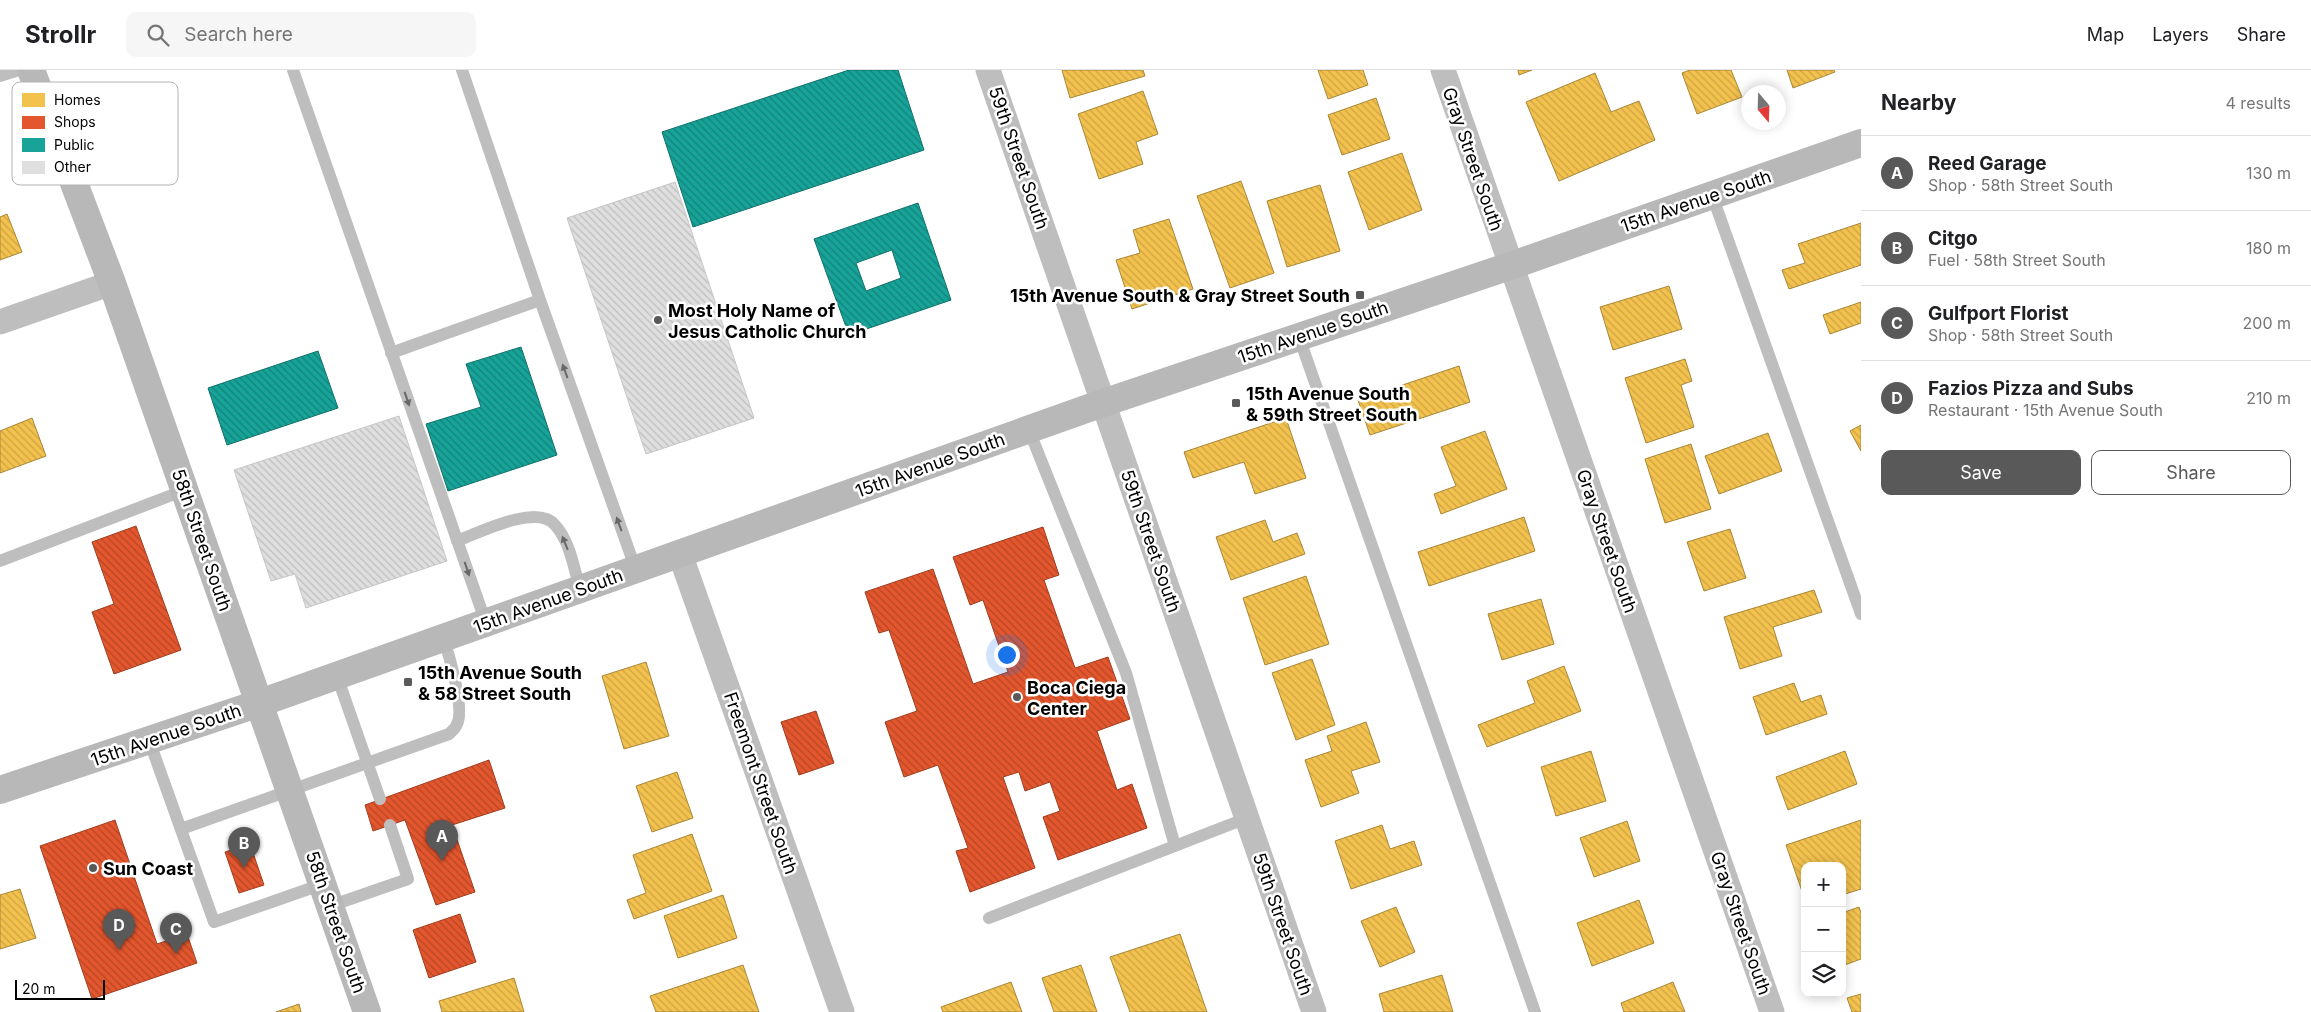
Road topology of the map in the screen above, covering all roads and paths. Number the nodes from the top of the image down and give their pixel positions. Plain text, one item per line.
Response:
1 (19, 70) edge
2 (31, 70) edge
3 (293, 70) edge
4 (462, 70) edge
5 (988, 70) edge
6 (1443, 70) edge
7 (0, 76) edge
8 (36, 82) edge
9 (1861, 143) edge
10 (75, 185) edge
11 (1712, 195) junction
12 (1510, 266) junction
13 (112, 283) junction
14 (540, 300) junction
15 (0, 322) edge
16 (1298, 337) junction
17 (391, 353) junction
18 (1103, 403) junction
19 (1028, 430) junction
20 (185, 490) junction
21 (457, 541) junction
22 (680, 554) junction
23 (0, 560) edge
24 (636, 570) junction
25 (580, 589) junction
26 (1861, 614) edge
27 (486, 623) junction
28 (443, 638) junction
29 (337, 676) junction
30 (260, 703) junction
31 (149, 740) junction
32 (367, 762) junction
33 (0, 790) edge
34 (290, 790) junction
35 (380, 799) dead end
36 (1247, 818) junction
37 (390, 825) dead end
38 (181, 829) junction
39 (1175, 846) junction
40 (326, 895) junction
41 (989, 918) dead end
42 (367, 1012) edge
43 (842, 1012) edge
44 (1314, 1012) edge
45 (1535, 1012) edge
46 (1772, 1012) edge

1 - 7 lane
2 - 8 street, 58th Street South
3 - 17 lane
4 - 14 lane
5 - 18 street, 59th Street South
6 - 12 street, Gray Street South
9 - 11 street, 15th Avenue South
10 - 13 street, 58th Street South
11 - 12 street, 15th Avenue South
11 - 26 lane
12 - 16 street, 15th Avenue South
12 - 46 street, Gray Street South
13 - 15 street
13 - 20 street, 58th Street South
14 - 17 lane
24 -> 14 lane
16 - 18 street, 15th Avenue South
16 - 45 lane
17 -> 21 lane
18 - 19 street, 15th Avenue South
18 - 36 street, 59th Street South
19 - 22 street, 15th Avenue South
19 - 39 lane
20 - 23 lane
20 - 30 street, 58th Street South
25 -> 21 lane
21 -> 27 lane
22 - 24 street, 15th Avenue South
22 - 43 street, Freemont Street South
24 - 25 street, 15th Avenue South
25 - 27 street, 15th Avenue South
27 - 28 street, 15th Avenue South
28 - 29 street, 15th Avenue South
28 - 32 lane
29 - 30 street, 15th Avenue South
29 - 32 lane
30 - 31 street, 15th Avenue South
30 - 34 street, 58th Street South
31 - 33 street, 15th Avenue South
31 - 38 lane
32 - 34 lane
32 - 35 lane
34 - 38 lane
34 - 40 street, 58th Street South
36 - 39 lane
36 - 44 street, 59th Street South
37 - 40 lane
38 - 40 lane
39 - 41 lane
40 - 42 street, 58th Street South

